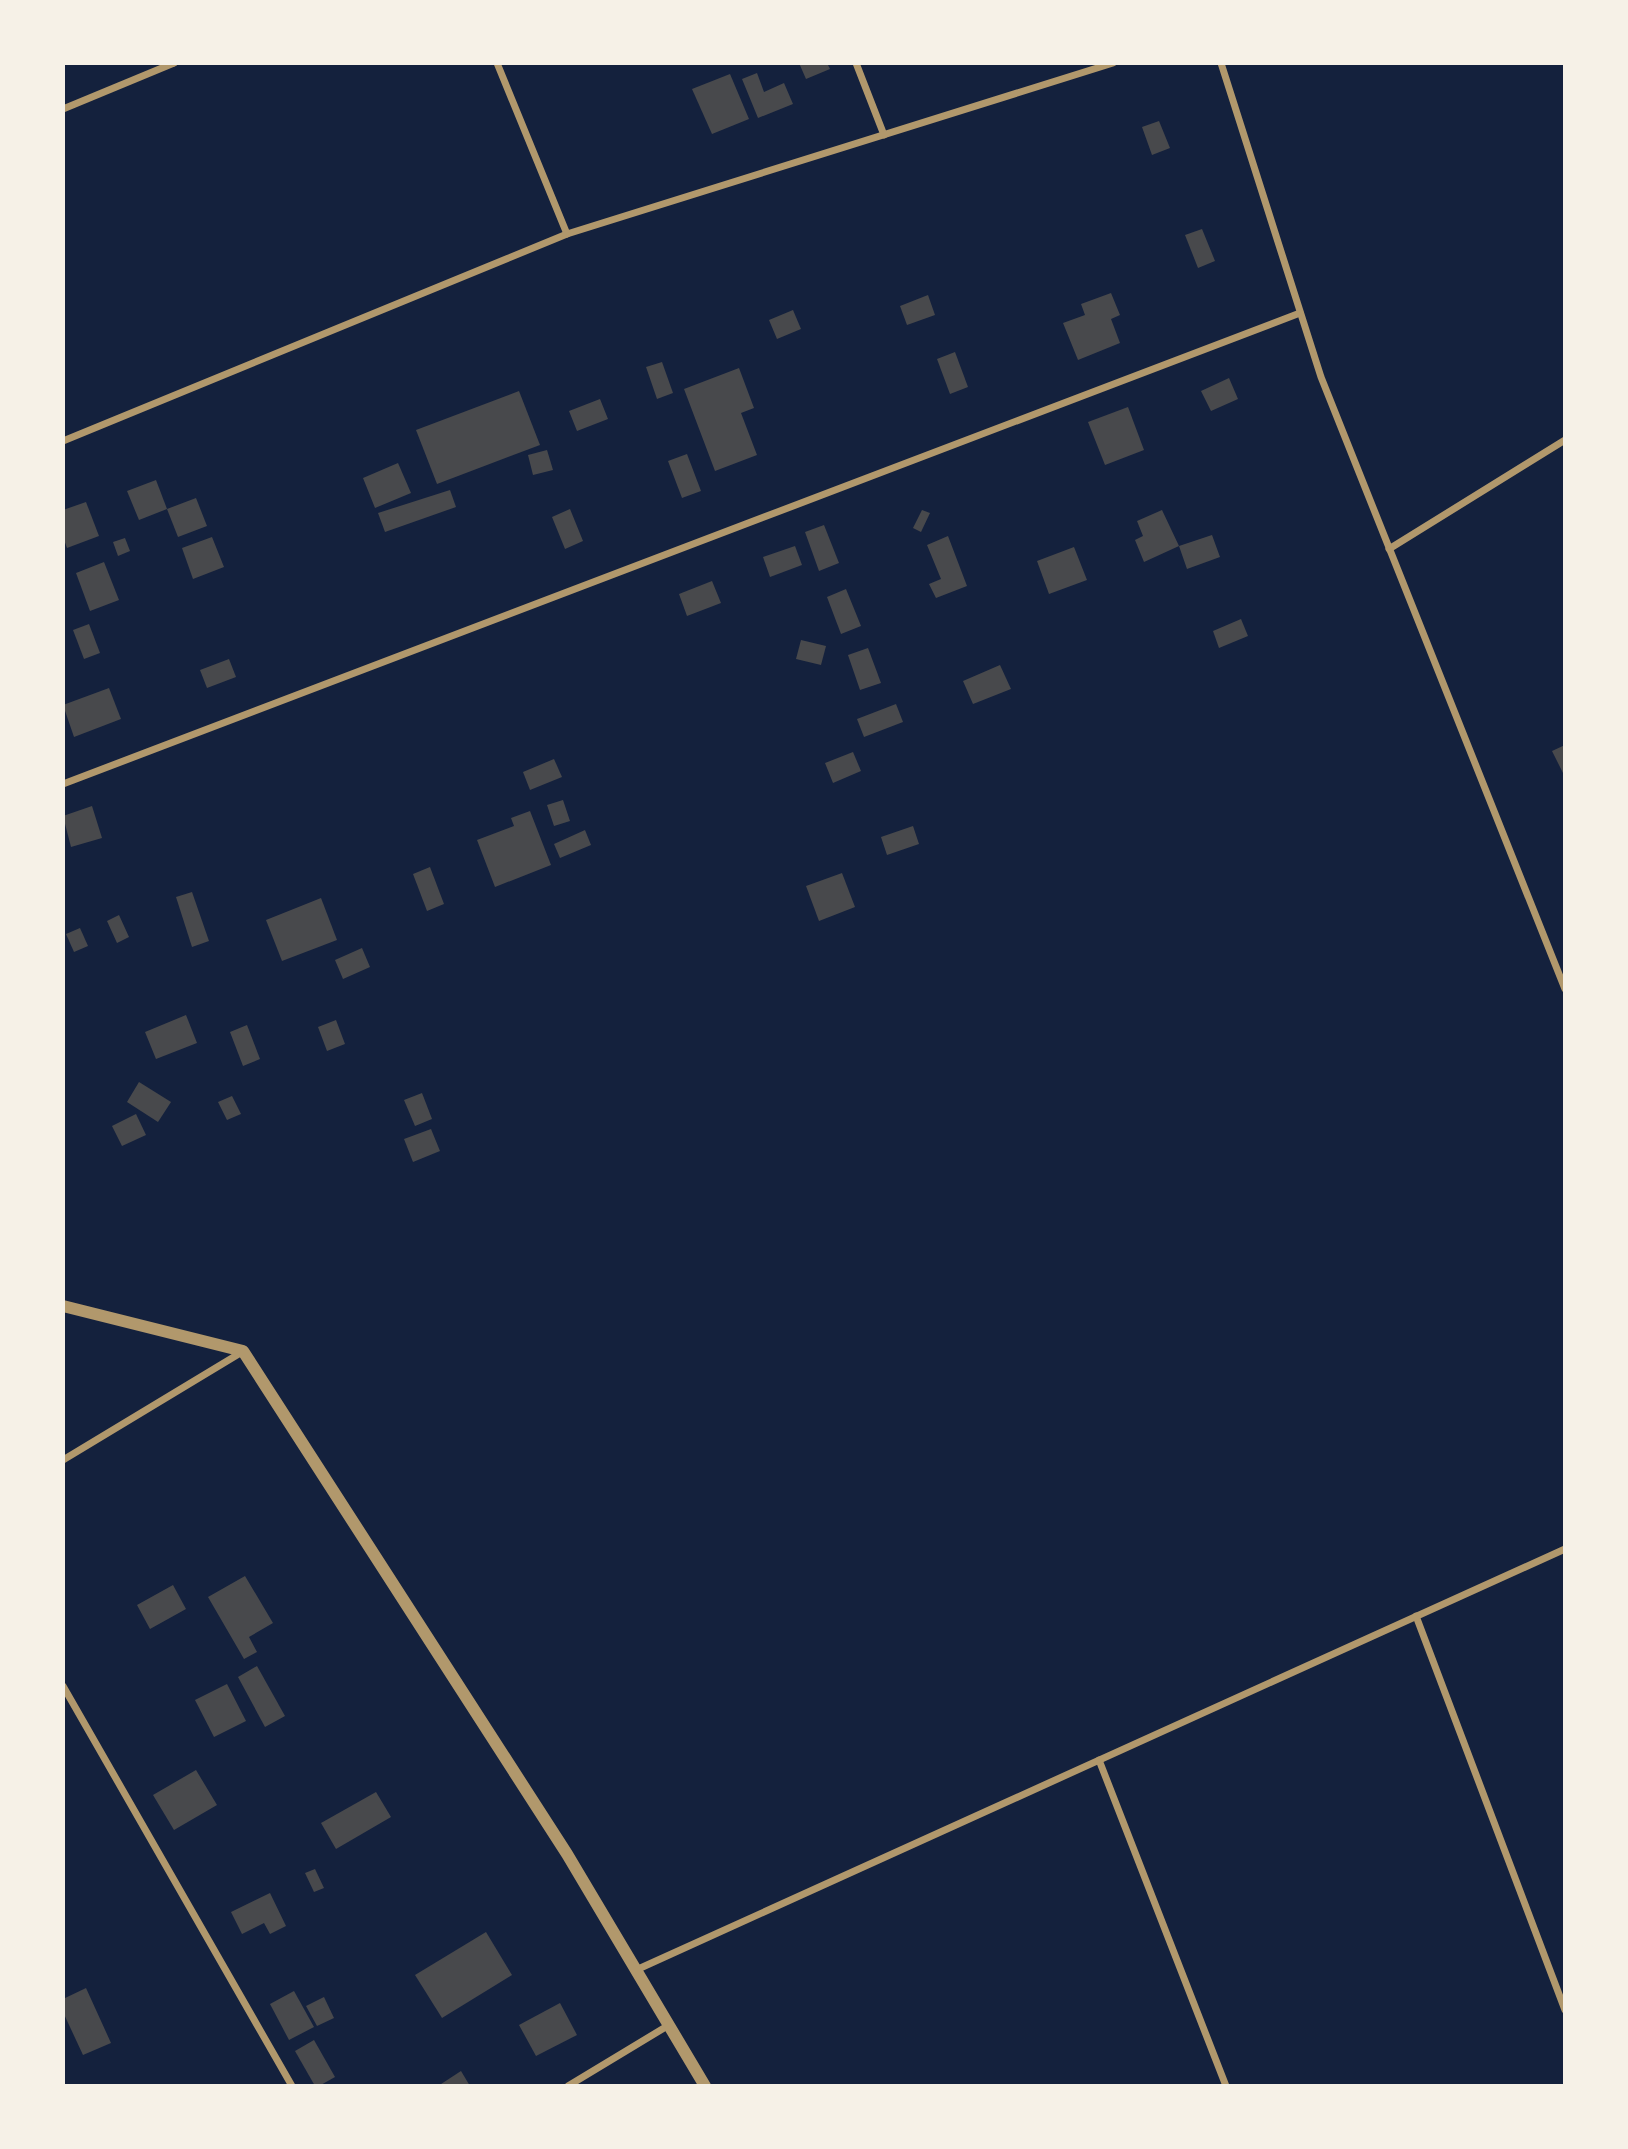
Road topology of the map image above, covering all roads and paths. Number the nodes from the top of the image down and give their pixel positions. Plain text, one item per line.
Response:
1 (174, 63) edge
2 (497, 63) edge
3 (856, 63) edge
4 (1113, 63) edge
5 (1221, 63) edge
6 (63, 109) edge
7 (884, 135) junction
8 (567, 234) junction
9 (1300, 313) junction
10 (1565, 440) edge
11 (63, 441) edge
12 (1390, 549) junction
13 (63, 784) edge
14 (1565, 989) edge
15 (63, 1306) edge
16 (243, 1351) junction
17 (63, 1460) edge
18 (1565, 1549) edge
19 (1416, 1616) junction
20 (63, 1686) edge
21 (1099, 1760) junction
22 (636, 1970) junction
23 (1565, 2010) edge
24 (669, 2025) junction
25 (292, 2086) edge
26 (568, 2086) edge
27 (705, 2086) edge
28 (1226, 2086) edge

1 - 6 street
2 - 8 street
3 - 7 street
4 - 7 street
5 - 9 street
7 - 8 street
8 - 11 street
9 - 12 street
9 - 13 street
10 - 12 street
12 - 14 street
15 - 16 street
16 - 17 street
16 - 22 street
18 - 19 street
19 - 21 street
19 - 23 street
20 - 25 street
21 - 22 street
21 - 28 street
22 - 24 street
24 - 26 street
24 - 27 street

